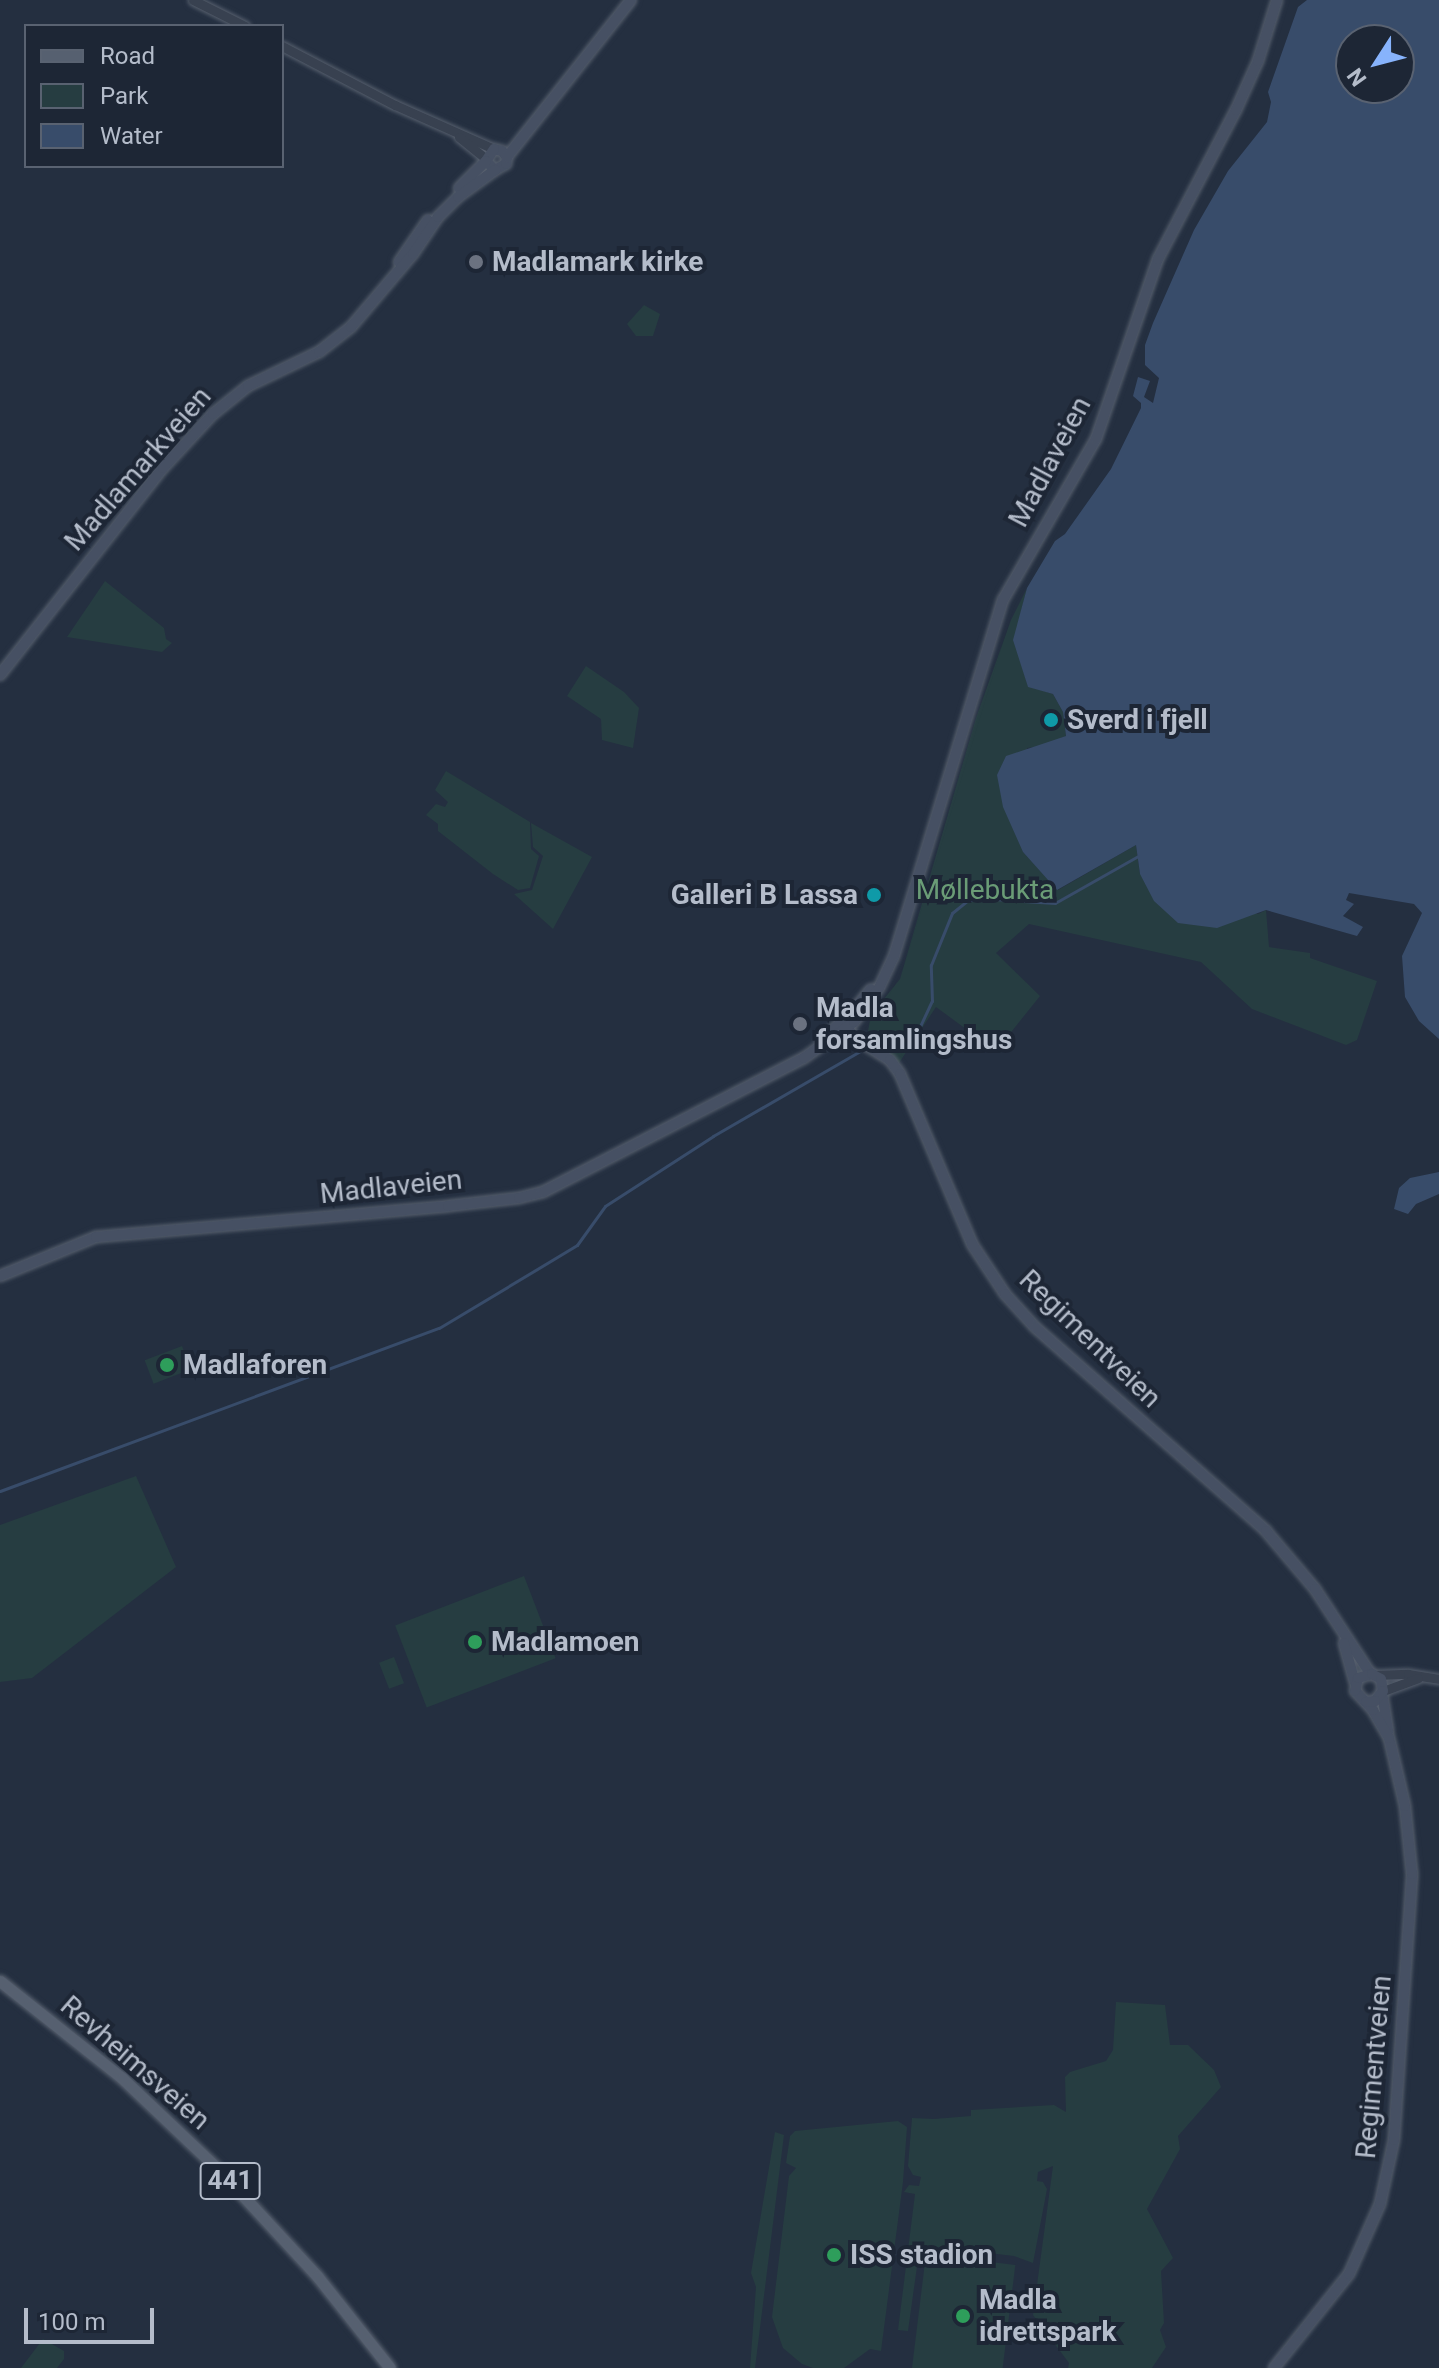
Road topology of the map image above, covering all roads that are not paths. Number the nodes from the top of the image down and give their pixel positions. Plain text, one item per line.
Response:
1 (193, 0) edge
2 (631, 0) edge
3 (1277, 0) edge
4 (241, 24) edge
5 (284, 47) edge
6 (538, 119) junction
7 (453, 132) junction
8 (495, 149) junction
9 (507, 157) junction
10 (486, 160) junction
11 (495, 170) junction
12 (376, 298) junction
13 (0, 675) edge
14 (848, 1022) junction
15 (0, 1276) edge
16 (1335, 1619) junction
17 (1373, 1674) junction
18 (1421, 1677) junction
19 (1439, 1679) edge
20 (1355, 1683) junction
21 (1382, 1692) junction
22 (1366, 1702) junction
23 (1389, 1738) junction
24 (0, 1981) edge
25 (390, 2368) edge
26 (1274, 2368) edge

1 - 4 street
2 - 6 main road
3 - 14 main road, Madlaveien
5 - 7 street
6 - 8 main road
6 - 9 main road
7 - 8 street
7 - 10 street
8 - 9 main road
8 - 10 main road, Madlamarkveien
9 - 11 main road, Madlamarkveien
10 - 11 main road
10 - 12 main road, Madlamarkveien
11 - 12 main road, Madlamarkveien
12 - 13 main road, Madlamarkveien
14 - 15 main road, Madlaveien
14 - 16 main road, Regimentveien
16 - 17 main road, Regimentveien
16 - 20 main road, Regimentveien
17 - 18 street
17 - 20 main road
17 - 21 main road
18 - 19 street
18 - 21 street
20 - 22 main road
21 - 22 main road
21 - 23 main road, Regimentveien
22 - 23 main road, Regimentveien
23 - 26 main road, Regimentveien
24 - 25 main road, Revheimsveien / 441

